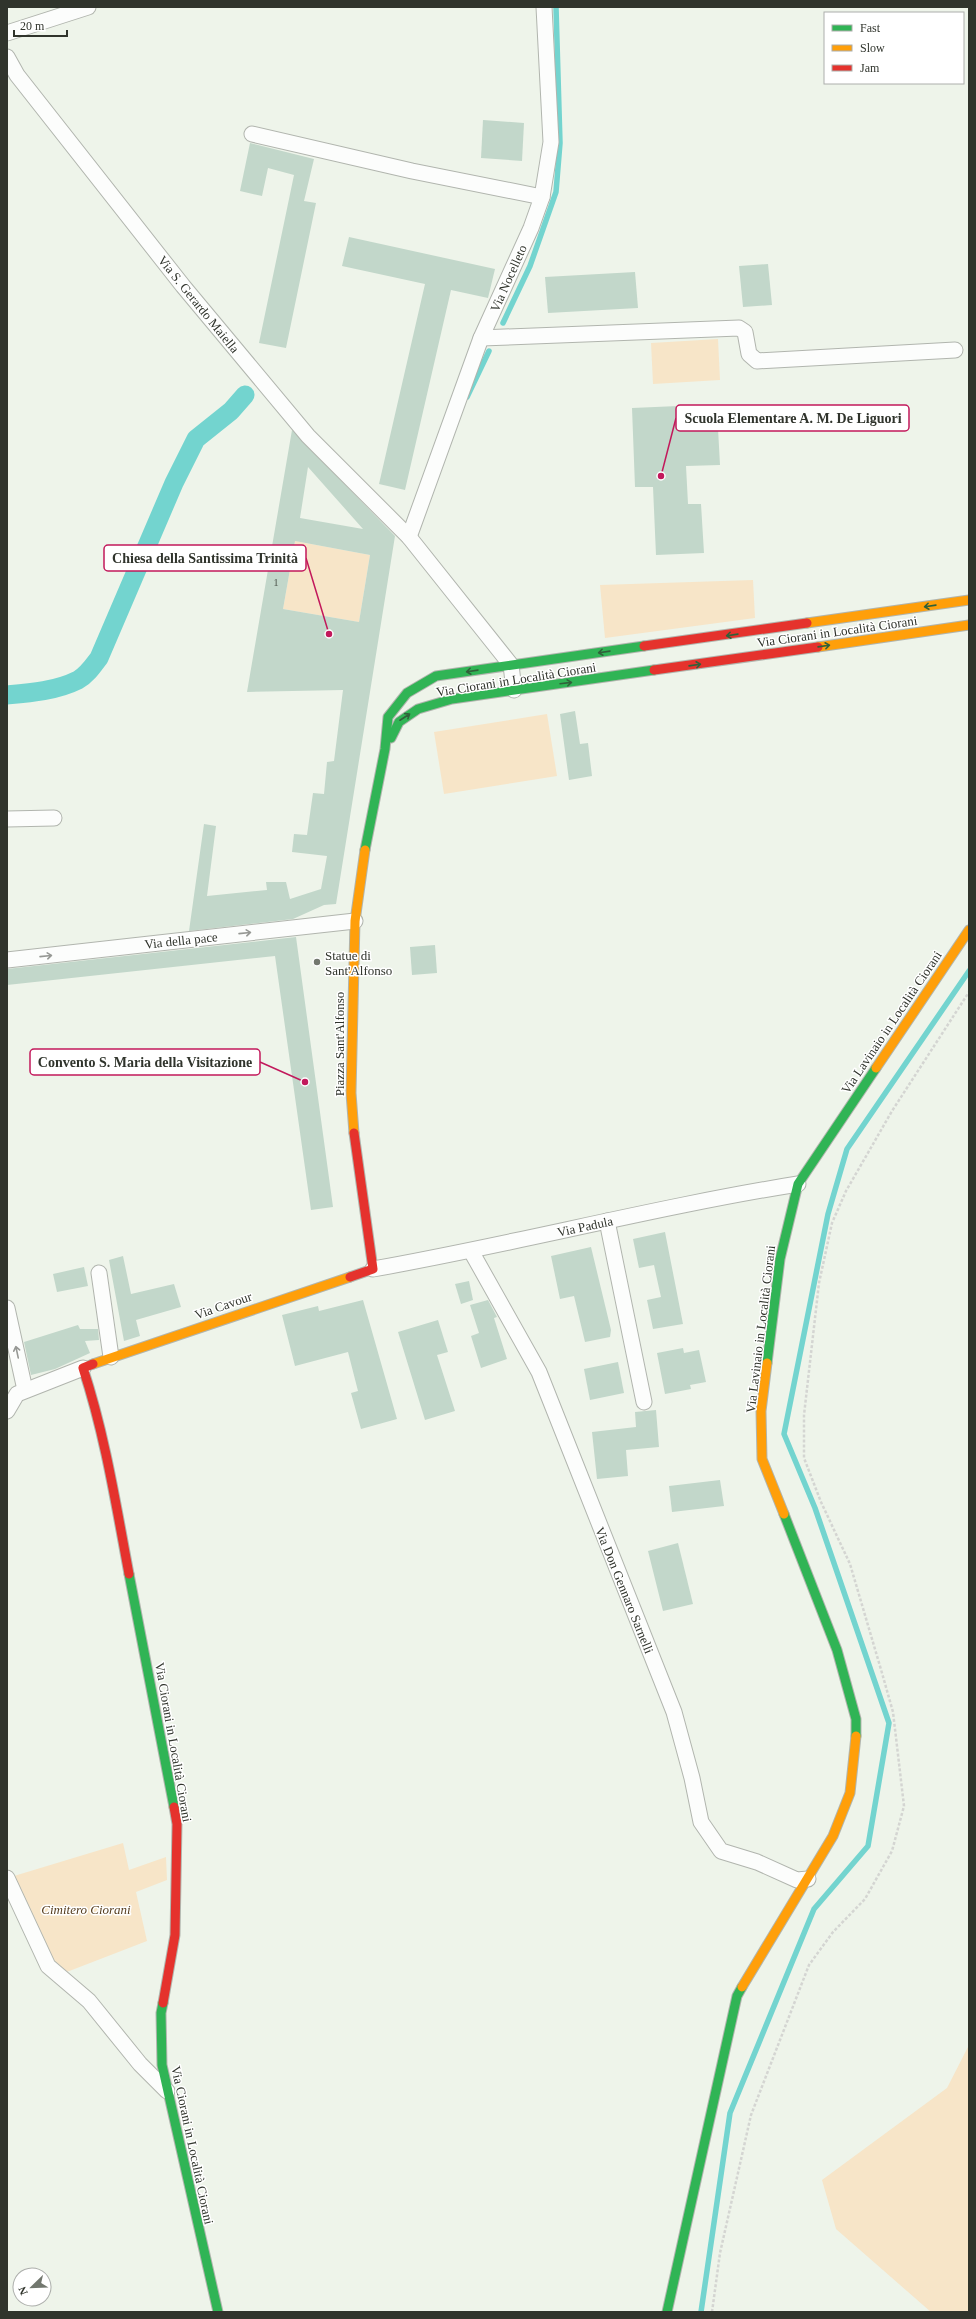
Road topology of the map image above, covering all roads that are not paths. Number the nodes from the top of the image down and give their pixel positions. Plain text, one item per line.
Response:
1 (88, 7) edge
2 (544, 7) edge
3 (7, 33) edge
4 (7, 57) edge
5 (252, 134) dead end
6 (542, 197) junction
7 (481, 338) junction
8 (955, 350) dead end
9 (409, 537) junction
10 (969, 600) edge
11 (969, 625) edge
12 (945, 629) junction
13 (969, 634) edge
14 (511, 665) junction
15 (514, 690) junction
16 (385, 750) junction
17 (54, 818) dead end
18 (7, 819) edge
19 (355, 921) junction
20 (969, 930) edge
21 (7, 960) edge
22 (798, 1184) junction
23 (607, 1221) junction
24 (471, 1251) junction
25 (372, 1268) junction
26 (99, 1273) dead end
27 (7, 1308) edge
28 (111, 1357) junction
29 (83, 1368) junction
30 (25, 1390) junction
31 (644, 1402) dead end
32 (7, 1411) edge
33 (7, 1878) edge
34 (808, 1879) junction
35 (167, 2091) junction
36 (218, 2312) edge
37 (667, 2312) edge

1 - 3 street
2 - 6 street, Via Nocelleto
4 - 9 street, Via S. Gerardo Maiella
5 - 6 street
6 - 7 street, Via Nocelleto
7 - 8 street
7 - 9 street, Via Nocelleto
9 - 14 street, Via S. Gerardo Maiella
10 -> 14 street, Via Ciorani in Località Ciorani
11 - 12 street, Via Ciorani in Località Ciorani
12 - 13 street
15 -> 12 street, Via Ciorani in Località Ciorani
14 - 15 street
14 -> 16 street, Via Ciorani in Località Ciorani
16 -> 15 street, Via Ciorani in Località Ciorani
16 - 19 street, Piazza Sant'Alfonso
17 - 18 street
21 -> 19 street, Via della pace
19 - 25 street, Piazza Sant'Alfonso
20 - 22 street, Via Lavinaio in Località Ciorani
22 - 23 street, Via Padula
22 - 34 street, Via Lavinaio in Località Ciorani
23 - 24 street, Via Padula
23 - 31 street
24 - 25 street, Via Padula
24 - 34 street, Via Don Gennaro Sarnelli
25 - 28 street, Via Cavour
26 - 28 street
30 -> 27 street
28 - 29 street, Via Cavour
29 - 30 street
29 - 35 street, Via Ciorani in Località Ciorani
30 - 32 street
33 - 35 street
34 - 37 street, Via Lavinaio in Località Ciorani
35 - 36 street, Via Ciorani in Località Ciorani

